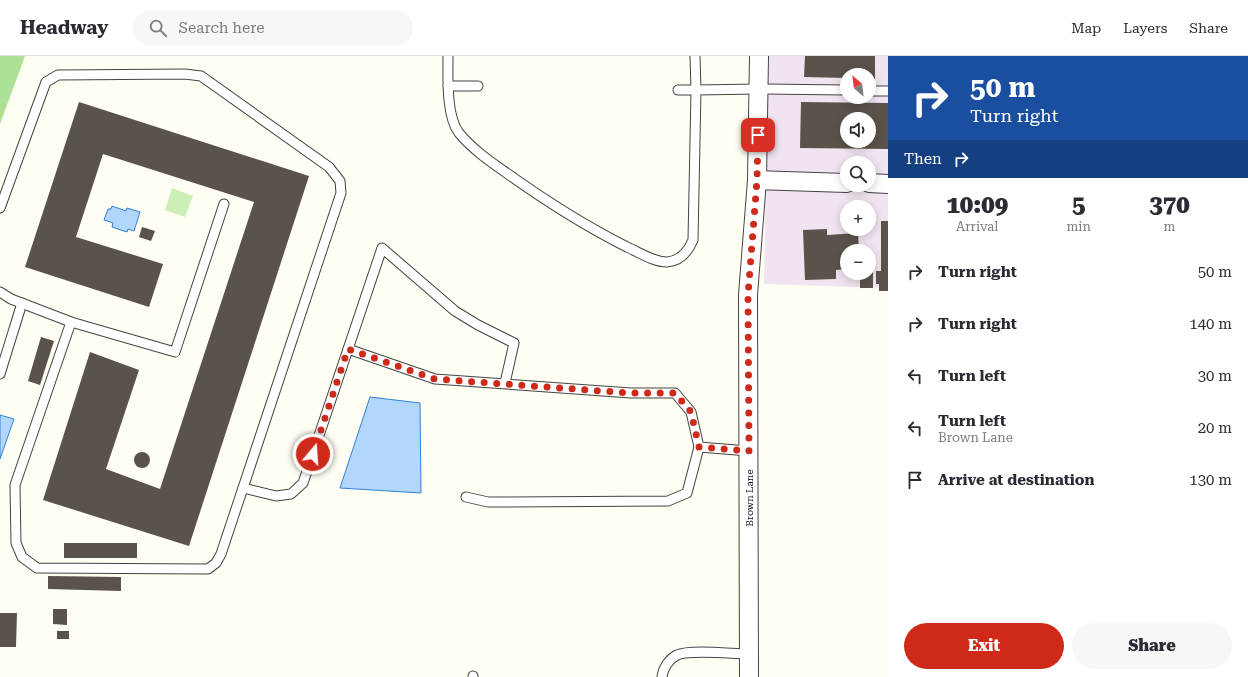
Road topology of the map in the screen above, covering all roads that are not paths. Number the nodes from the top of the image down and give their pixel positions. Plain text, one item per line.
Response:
1 (448, 56) edge
2 (695, 56) edge
3 (759, 56) edge
4 (448, 86) junction
5 (478, 86) dead end
6 (758, 89) junction
7 (678, 90) dead end
8 (696, 90) junction
9 (840, 90) edge
10 (876, 91) edge
11 (888, 91) edge
12 (757, 180) junction
13 (840, 183) edge
14 (876, 183) edge
15 (888, 184) edge
16 (224, 204) dead end
17 (0, 208) edge
18 (0, 292) edge
19 (22, 303) junction
20 (71, 322) junction
21 (348, 349) junction
22 (0, 374) edge
23 (505, 383) junction
24 (699, 447) junction
25 (749, 451) junction
26 (244, 488) junction
27 (466, 496) dead end
28 (749, 654) junction
29 (662, 677) edge
30 (749, 677) edge

1 - 4 lane
2 - 8 lane
3 - 6 street, Brown Lane
4 - 5 lane
4 - 8 lane
6 - 8 lane
6 - 9 lane
6 - 12 street, Brown Lane
7 - 8 lane
10 - 11 lane
12 - 13 street
12 - 25 street, Brown Lane
14 - 15 street
16 - 20 lane
17 - 26 lane
18 - 19 lane
19 - 20 lane
19 - 22 lane
20 - 26 lane
21 - 23 lane
21 - 23 lane
21 - 26 lane
23 - 24 lane
24 - 25 lane
24 - 27 lane
25 - 28 street, Brown Lane
28 - 29 lane
28 - 30 street, Brown Lane

